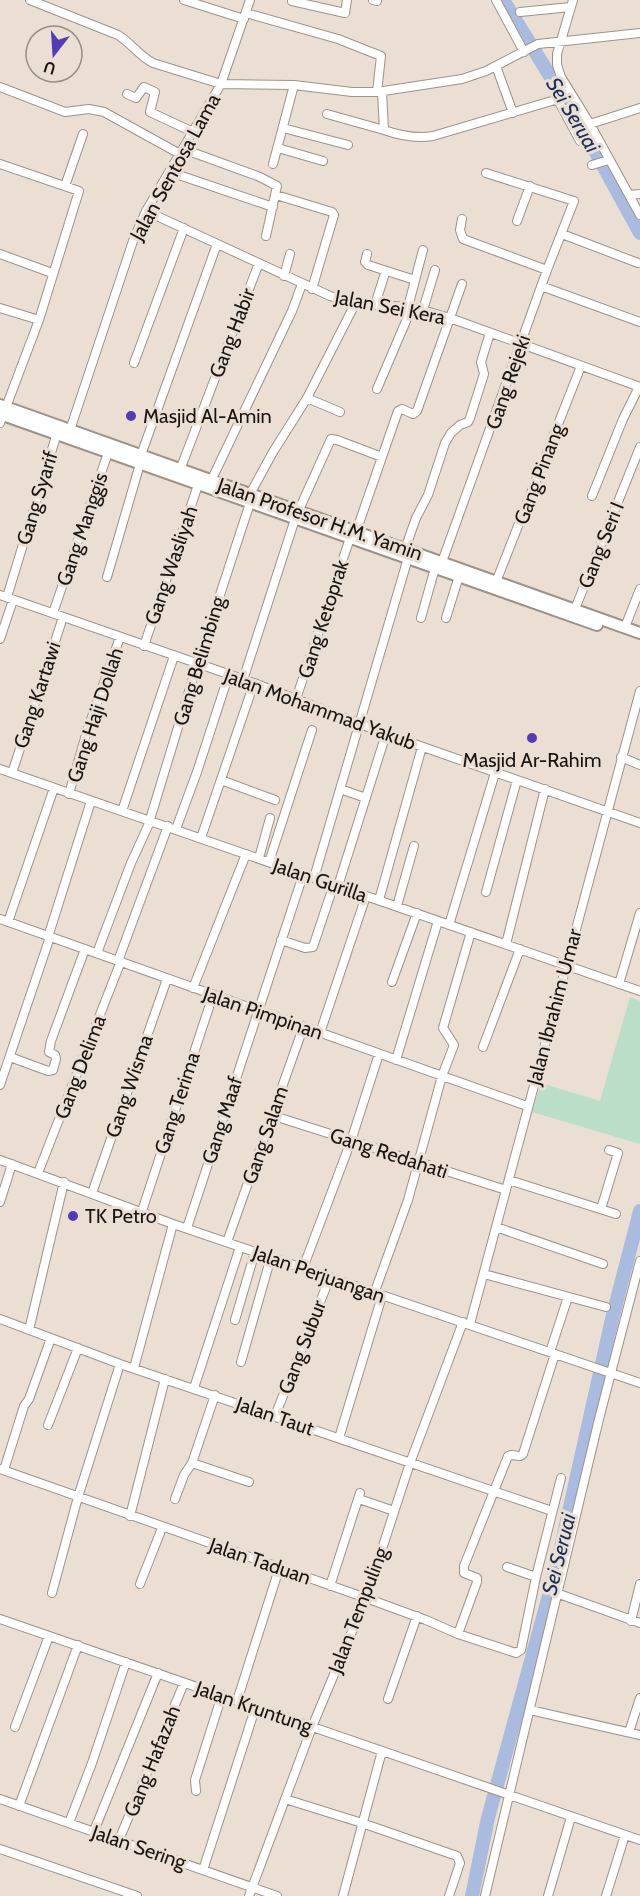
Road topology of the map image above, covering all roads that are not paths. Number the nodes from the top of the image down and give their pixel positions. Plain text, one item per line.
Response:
1 (30, 0) edge
2 (184, 0) edge
3 (250, 0) edge
4 (347, 0) edge
5 (496, 0) edge
6 (292, 1) edge
7 (572, 3) edge
8 (520, 12) dead end
9 (245, 16) junction
10 (640, 33) edge
11 (561, 40) junction
12 (525, 51) junction
13 (496, 66) junction
14 (221, 84) junction
15 (294, 85) junction
16 (0, 87) edge
17 (379, 92) junction
18 (127, 94) dead end
19 (640, 108) edge
20 (513, 113) junction
21 (581, 113) junction
22 (327, 114) dead end
23 (569, 120) junction
24 (283, 128) junction
25 (582, 128) junction
26 (384, 130) junction
27 (193, 132) junction
28 (83, 134) dead end
29 (580, 141) dead end
30 (348, 145) dead end
31 (278, 148) junction
32 (182, 151) junction
33 (323, 161) dead end
34 (0, 164) edge
35 (273, 164) dead end
36 (170, 172) junction
37 (486, 173) dead end
38 (65, 186) junction
39 (530, 186) junction
40 (640, 194) edge
41 (276, 195) junction
42 (629, 195) junction
43 (273, 207) junction
44 (146, 211) junction
45 (640, 215) edge
46 (462, 219) dead end
47 (517, 221) dead end
48 (184, 228) junction
49 (562, 234) junction
50 (266, 236) dead end
51 (217, 244) junction
52 (423, 250) dead end
53 (0, 254) edge
54 (290, 254) dead end
55 (367, 254) dead end
56 (259, 263) junction
57 (638, 263) dead end
58 (435, 270) dead end
59 (547, 270) junction
60 (52, 273) junction
61 (385, 273) dead end
62 (284, 276) junction
63 (415, 280) junction
64 (302, 284) junction
65 (462, 284) dead end
66 (541, 286) junction
67 (312, 289) junction
68 (356, 304) junction
69 (375, 305) junction
70 (410, 307) junction
71 (0, 308) edge
72 (423, 310) junction
73 (450, 318) junction
74 (39, 320) junction
75 (640, 321) edge
76 (490, 333) junction
77 (521, 344) junction
78 (134, 363) dead end
79 (581, 366) junction
80 (639, 387) edge
81 (377, 389) dead end
82 (307, 398) junction
83 (340, 412) dead end
84 (2, 413) edge
85 (63, 431) junction
86 (640, 447) edge
87 (110, 448) junction
88 (382, 457) junction
89 (140, 460) junction
90 (180, 470) junction
91 (211, 481) junction
92 (198, 485) junction
93 (592, 495) dead end
94 (250, 498) junction
95 (297, 515) junction
96 (353, 535) junction
97 (406, 554) junction
98 (438, 565) junction
99 (459, 576) junction
100 (108, 577) dead end
101 (496, 582) junction
102 (640, 589) edge
103 (7, 597) edge
104 (553, 605) junction
105 (575, 609) junction
106 (53, 613) junction
107 (63, 617) junction
108 (421, 618) dead end
109 (446, 618) dead end
110 (625, 627) junction
111 (640, 633) edge
112 (120, 637) junction
113 (0, 639) edge
114 (640, 640) edge
115 (144, 646) junction
116 (174, 656) junction
117 (197, 665) junction
118 (229, 674) junction
119 (243, 680) junction
120 (254, 683) junction
121 (640, 691) edge
122 (296, 699) junction
123 (360, 725) junction
124 (312, 730) dead end
125 (386, 734) junction
126 (422, 747) junction
127 (621, 757) junction
128 (640, 765) edge
129 (0, 769) edge
130 (12, 773) junction
131 (495, 773) junction
132 (221, 780) junction
133 (517, 780) junction
134 (54, 788) junction
135 (340, 789) junction
136 (545, 789) junction
137 (69, 794) junction
138 (366, 798) junction
139 (275, 800) dead end
140 (91, 801) junction
141 (122, 811) junction
142 (606, 811) junction
143 (270, 818) dead end
144 (150, 821) junction
145 (640, 823) edge
146 (168, 826) junction
147 (176, 829) junction
148 (201, 838) junction
149 (414, 846) dead end
150 (246, 854) junction
151 (259, 858) junction
152 (269, 862) junction
153 (303, 875) junction
154 (314, 878) junction
155 (336, 885) junction
156 (486, 892) dead end
157 (366, 896) junction
158 (379, 900) junction
159 (398, 906) junction
160 (640, 912) edge
161 (417, 913) junction
162 (4, 920) edge
163 (438, 921) junction
164 (449, 925) junction
165 (0, 930) edge
166 (471, 932) junction
167 (49, 937) junction
168 (281, 940) junction
169 (506, 944) junction
170 (85, 949) junction
171 (520, 949) junction
172 (97, 953) junction
173 (119, 961) junction
174 (565, 966) junction
175 (167, 979) junction
176 (392, 982) dead end
177 (619, 984) junction
178 (193, 988) junction
179 (640, 991) edge
180 (213, 995) junction
181 (257, 1011) junction
182 (303, 1028) junction
183 (320, 1034) junction
184 (483, 1047) dead end
185 (378, 1054) junction
186 (9, 1057) junction
187 (396, 1060) junction
188 (442, 1077) junction
189 (0, 1085) edge
190 (527, 1106) junction
191 (271, 1115) junction
192 (351, 1141) junction
193 (609, 1150) dead end
194 (0, 1160) edge
195 (419, 1163) junction
196 (12, 1164) junction
197 (38, 1173) junction
198 (509, 1180) junction
199 (64, 1182) junction
200 (506, 1190) junction
201 (92, 1193) junction
202 (0, 1202) edge
203 (601, 1209) junction
204 (142, 1212) junction
205 (616, 1214) dead end
206 (173, 1224) junction
207 (496, 1227) junction
208 (187, 1228) junction
209 (227, 1242) junction
210 (240, 1246) junction
211 (255, 1252) junction
212 (271, 1257) junction
213 (603, 1264) dead end
214 (640, 1264) edge
215 (303, 1268) junction
216 (484, 1274) junction
217 (330, 1278) junction
218 (637, 1291) edge
219 (378, 1295) junction
220 (568, 1297) junction
221 (606, 1307) dead end
222 (0, 1319) edge
223 (235, 1320) dead end
224 (466, 1323) junction
225 (29, 1330) junction
226 (51, 1338) junction
227 (78, 1347) junction
228 (552, 1353) junction
229 (241, 1362) dead end
230 (120, 1364) junction
231 (134, 1368) junction
232 (611, 1374) junction
233 (165, 1379) junction
234 (640, 1383) edge
235 (194, 1388) junction
236 (215, 1395) junction
237 (275, 1416) junction
238 (48, 1425) dead end
239 (339, 1438) junction
240 (192, 1463) junction
241 (410, 1463) junction
242 (2, 1470) edge
243 (561, 1478) dead end
244 (249, 1482) dead end
245 (495, 1492) junction
246 (78, 1497) junction
247 (175, 1499) dead end
248 (394, 1511) junction
249 (552, 1511) junction
250 (130, 1516) junction
251 (162, 1528) junction
252 (507, 1567) dead end
253 (279, 1569) junction
254 (536, 1577) junction
255 (140, 1584) dead end
256 (640, 1584) edge
257 (330, 1586) junction
258 (52, 1593) dead end
259 (559, 1593) junction
260 (366, 1598) junction
261 (417, 1616) junction
262 (0, 1619) edge
263 (632, 1620) junction
264 (640, 1623) edge
265 (458, 1634) junction
266 (49, 1636) junction
267 (78, 1646) junction
268 (126, 1662) junction
269 (158, 1673) junction
270 (184, 1683) junction
271 (222, 1695) junction
272 (640, 1698) edge
273 (388, 1699) dead end
274 (237, 1701) junction
275 (255, 1708) junction
276 (530, 1710) junction
277 (15, 1727) dead end
278 (312, 1727) junction
279 (629, 1732) junction
280 (640, 1735) edge
281 (382, 1751) junction
282 (196, 1791) dead end
283 (508, 1795) junction
284 (0, 1799) edge
285 (285, 1799) junction
286 (19, 1806) junction
287 (572, 1817) junction
288 (69, 1823) junction
289 (362, 1823) junction
290 (94, 1832) junction
291 (625, 1835) junction
292 (119, 1840) junction
293 (640, 1840) edge
294 (0, 1850) edge
295 (203, 1870) junction
296 (252, 1887) junction
297 (137, 1896) edge
298 (249, 1896) edge
299 (277, 1896) edge
300 (343, 1896) edge
301 (449, 1896) edge
302 (485, 1896) edge
303 (548, 1896) edge
304 (606, 1896) edge

1 - 14 street
2 - 9 street
3 - 9 street, Jalan Sentosa Lama
4 - 6 street
5 - 12 street
7 - 8 street
7 - 11 street
9 - 14 street, Jalan Sentosa Lama
9 - 17 street
10 - 11 street
11 - 12 street
11 - 21 street
12 - 13 street
13 - 17 street
13 - 20 street
14 - 15 street
14 - 27 street, Jalan Sentosa Lama
15 - 17 street
15 - 24 street
16 - 32 street
17 - 26 street
18 - 27 street
19 - 25 street
20 - 23 street
20 - 26 street
21 - 23 street
21 - 25 street
22 - 26 street
23 - 25 street
24 - 30 street
24 - 31 street
25 - 29 street
25 - 42 street
27 - 32 street, Jalan Sentosa Lama
28 - 38 street
31 - 33 street
31 - 35 street
32 - 36 street, Jalan Sentosa Lama
32 - 41 street
34 - 38 street
36 - 43 street
36 - 44 street, Jalan Sentosa Lama
37 - 39 street
38 - 60 street
39 - 47 street
39 - 49 street, Gang Rejeki
40 - 42 street
41 - 43 street
41 - 67 street
42 - 45 street
43 - 50 street
44 - 48 street, Jalan Sei Kera
44 - 85 street, Jalan Sentosa Lama
46 - 59 street
48 - 51 street, Jalan Sei Kera
48 - 78 street
49 - 57 street
49 - 59 street, Gang Rejeki
51 - 56 street, Jalan Sei Kera
51 - 89 street
52 - 63 street
53 - 60 street
54 - 62 street
55 - 63 street
56 - 62 street, Jalan Sei Kera
56 - 90 street, Gang Habir
58 - 72 street
59 - 66 street, Gang Rejeki
60 - 74 street
61 - 69 street
62 - 64 street, Jalan Sei Kera
63 - 70 street
64 - 67 street, Jalan Sei Kera
64 - 91 street
65 - 73 street
66 - 75 street
66 - 77 street, Gang Rejeki
67 - 68 street, Jalan Sei Kera
68 - 69 street, Jalan Sei Kera
68 - 82 street, Gang Belimbing
69 - 70 street, Jalan Sei Kera
70 - 72 street, Jalan Sei Kera
70 - 81 street
71 - 74 street
72 - 73 street, Jalan Sei Kera
73 - 76 street, Jalan Sei Kera
73 - 88 street, Gang Ketoprak
74 - 84 street
76 - 77 street, Jalan Sei Kera
76 - 97 street
77 - 79 street, Jalan Sei Kera
77 - 98 street, Gang Rejeki
79 - 80 street, Jalan Sei Kera
79 - 101 street, Gang Pinang
80 - 93 street
82 - 83 street
82 - 94 street, Gang Belimbing
84 - 85 main road, Jalan Profesor H.M. Yamin
85 - 87 main road, Jalan Profesor H.M. Yamin
85 - 103 street, Gang Syarif
86 - 105 street, Gang Seri I
87 - 89 main road, Jalan Profesor H.M. Yamin
87 - 106 street, Gang Manggis
88 - 95 street
88 - 96 street, Gang Ketoprak
89 - 90 main road, Jalan Profesor H.M. Yamin
89 - 92 main road, Jalan Profesor H.M. Yamin
89 - 100 street
90 - 91 main road, Jalan Profesor H.M. Yamin
91 - 94 main road, Jalan Profesor H.M. Yamin
92 - 94 main road, Jalan Profesor H.M. Yamin
92 - 115 street, Gang Wasliyah
94 - 95 main road, Jalan Profesor H.M. Yamin
94 - 117 street, Gang Belimbing
95 - 96 main road, Jalan Profesor H.M. Yamin
95 - 119 street
96 - 97 main road, Jalan Profesor H.M. Yamin
96 - 122 street, Gang Ketoprak
97 - 98 main road, Jalan Profesor H.M. Yamin
97 - 123 street
98 - 99 main road, Jalan Profesor H.M. Yamin
98 - 101 main road, Jalan Profesor H.M. Yamin
98 - 108 street, Gang Rejeki
99 - 104 main road, Jalan Profesor H.M. Yamin
99 - 109 street
101 - 104 main road, Jalan Profesor H.M. Yamin
102 - 110 street
103 - 106 street, Jalan Mohammad Yakub
103 - 113 street, Gang Syarif
104 - 105 main road, Jalan Profesor H.M. Yamin
104 - 114 main road, Jalan Profesor H.M. Yamin
105 - 110 main road, Jalan Profesor H.M. Yamin
106 - 107 street, Jalan Mohammad Yakub
107 - 112 street, Jalan Mohammad Yakub
107 - 130 street, Gang Kartawi
110 - 111 main road, Jalan Profesor H.M. Yamin
112 - 115 street, Jalan Mohammad Yakub
112 - 137 street, Gang Haji Dollah
115 - 116 street, Jalan Mohammad Yakub
116 - 117 street, Jalan Mohammad Yakub
116 - 141 street
117 - 118 street, Jalan Mohammad Yakub
117 - 144 street, Gang Belimbing
118 - 119 street, Jalan Mohammad Yakub
118 - 147 street
119 - 120 street, Jalan Mohammad Yakub
120 - 122 street, Jalan Mohammad Yakub
120 - 132 street
121 - 127 street, Jalan Ibrahim Umar
122 - 123 street, Jalan Mohammad Yakub
123 - 125 street, Jalan Mohammad Yakub
123 - 135 street
124 - 152 street
125 - 126 street, Jalan Mohammad Yakub
125 - 138 street
126 - 131 street, Jalan Mohammad Yakub
126 - 158 street
127 - 128 street
127 - 142 street, Jalan Ibrahim Umar
129 - 130 street, Jalan Gurilla
130 - 134 street, Jalan Gurilla
131 - 133 street, Jalan Mohammad Yakub
131 - 164 street
132 - 139 street
132 - 148 street
133 - 136 street, Jalan Mohammad Yakub
133 - 156 street
134 - 137 street, Jalan Gurilla
134 - 162 street
135 - 138 street
135 - 154 street
136 - 142 street, Jalan Mohammad Yakub
136 - 169 street
137 - 140 street, Jalan Gurilla
138 - 155 street
140 - 141 street, Jalan Gurilla
140 - 167 street
141 - 144 street, Jalan Gurilla
142 - 145 street, Jalan Mohammad Yakub
142 - 174 street, Jalan Ibrahim Umar
143 - 151 street
144 - 146 street, Jalan Gurilla
144 - 172 street, Gang Belimbing
146 - 147 street, Jalan Gurilla
146 - 173 street, Gang Delima
147 - 148 street, Jalan Gurilla
148 - 150 street, Jalan Gurilla
149 - 159 street
150 - 151 street, Jalan Gurilla
150 - 178 street
151 - 152 street, Jalan Gurilla
152 - 153 street, Jalan Gurilla
153 - 154 street, Jalan Gurilla
153 - 168 street, Gang Maaf
154 - 155 street, Jalan Gurilla
155 - 157 street, Jalan Gurilla
155 - 168 street
157 - 158 street, Jalan Gurilla
157 - 183 street
158 - 159 street, Jalan Gurilla
159 - 161 street, Jalan Gurilla
160 - 177 street
161 - 163 street, Jalan Gurilla
161 - 176 street
162 - 165 street
162 - 167 street, Jalan Pimpinan
163 - 164 street, Jalan Gurilla
163 - 187 street
164 - 166 street, Jalan Gurilla
166 - 169 street, Jalan Gurilla
166 - 188 street
167 - 170 street, Jalan Pimpinan
167 - 186 street
168 - 181 street, Gang Maaf
169 - 171 street, Jalan Gurilla
170 - 172 street, Jalan Pimpinan
170 - 186 street
171 - 174 street, Jalan Gurilla
171 - 184 street
172 - 173 street, Jalan Pimpinan
173 - 175 street, Jalan Pimpinan
173 - 197 street, Gang Delima
174 - 177 street, Jalan Gurilla
174 - 190 street, Jalan Ibrahim Umar
175 - 178 street, Jalan Pimpinan
175 - 201 street, Gang Wisma
177 - 179 street, Jalan Gurilla
178 - 180 street, Jalan Pimpinan
180 - 181 street, Jalan Pimpinan
180 - 204 street, Gang Terima
181 - 182 street, Jalan Pimpinan
181 - 208 street, Gang Maaf
182 - 183 street, Jalan Pimpinan
182 - 191 street, Gang Salam
183 - 185 street, Jalan Pimpinan
185 - 187 street, Jalan Pimpinan
185 - 192 street
186 - 189 street
187 - 188 street, Jalan Pimpinan
188 - 190 street, Jalan Pimpinan
188 - 195 street
190 - 198 street, Jalan Ibrahim Umar
191 - 192 street, Gang Redahati
191 - 209 street, Gang Salam
192 - 195 street, Gang Redahati
192 - 215 street
193 - 203 street
194 - 196 street, Jalan Perjuangan
195 - 200 street, Gang Redahati
195 - 219 street
196 - 197 street, Jalan Perjuangan
196 - 202 street
197 - 199 street, Jalan Perjuangan
198 - 200 street, Jalan Ibrahim Umar
198 - 203 street
199 - 201 street, Jalan Perjuangan
199 - 225 street
200 - 207 street, Jalan Ibrahim Umar
201 - 204 street, Jalan Perjuangan
203 - 205 street
204 - 206 street, Jalan Perjuangan
206 - 208 street, Jalan Perjuangan
206 - 231 street
207 - 213 street
207 - 216 street, Jalan Ibrahim Umar
208 - 209 street, Jalan Perjuangan
209 - 210 street, Jalan Perjuangan
210 - 211 street, Jalan Perjuangan
210 - 235 street
211 - 212 street, Jalan Perjuangan
211 - 223 street
212 - 215 street, Jalan Perjuangan
212 - 229 street
214 - 218 street
215 - 217 street, Jalan Perjuangan
216 - 220 street
216 - 224 street, Jalan Ibrahim Umar
217 - 219 street, Jalan Perjuangan
217 - 237 street, Gang Subur
218 - 232 street
219 - 224 street, Jalan Perjuangan
219 - 239 street
220 - 221 street
220 - 228 street
222 - 225 street, Jalan Taut
224 - 228 street, Jalan Perjuangan
224 - 241 street, Jalan Tempuling
225 - 226 street, Jalan Taut
226 - 227 street, Jalan Taut
226 - 242 street
227 - 230 street, Jalan Taut
227 - 238 street
228 - 232 street, Jalan Perjuangan
228 - 245 street
230 - 231 street, Jalan Taut
230 - 246 street
231 - 233 street, Jalan Taut
232 - 234 street, Jalan Perjuangan
232 - 259 street
233 - 235 street, Jalan Taut
233 - 250 street
235 - 236 street, Jalan Taut
236 - 237 street, Jalan Taut
236 - 240 street
237 - 239 street, Jalan Taut
239 - 241 street, Jalan Taut
240 - 244 street
240 - 247 street
241 - 245 street, Jalan Taut
241 - 248 street, Jalan Tempuling
242 - 246 street, Jalan Taduan
243 - 249 street
245 - 249 street, Jalan Taut
245 - 265 street
246 - 250 street, Jalan Taduan
246 - 258 street
248 - 257 street
248 - 260 street, Jalan Tempuling
249 - 254 street
250 - 251 street, Jalan Taduan
251 - 253 street, Jalan Taduan
251 - 255 street
252 - 254 street
253 - 257 street, Jalan Taduan
253 - 274 street
254 - 265 street, Jalan Taduan
256 - 263 street
257 - 260 street, Jalan Taduan
259 - 263 street
259 - 276 street
260 - 261 street, Jalan Taduan
260 - 278 street, Jalan Tempuling
261 - 265 street, Jalan Taduan
261 - 273 street
262 - 266 street, Jalan Kruntung
263 - 264 street
266 - 267 street, Jalan Kruntung
266 - 277 street
267 - 268 street, Jalan Kruntung
267 - 286 street
268 - 269 street, Jalan Kruntung
268 - 288 street
269 - 270 street, Jalan Kruntung
269 - 290 street
270 - 271 street, Jalan Kruntung
270 - 292 street, Gang Hafazah
271 - 274 street, Jalan Kruntung
271 - 282 street
272 - 279 street
274 - 275 street, Jalan Kruntung
275 - 278 street, Jalan Kruntung
275 - 295 street
276 - 279 street
276 - 283 street
278 - 281 street, Jalan Kruntung
278 - 285 street, Jalan Tempuling
279 - 280 street
281 - 283 street, Jalan Kruntung
281 - 289 street
283 - 287 street, Jalan Kruntung
283 - 302 street
284 - 286 street, Jalan Sering
285 - 289 street
285 - 296 street, Jalan Tempuling
286 - 288 street, Jalan Sering
287 - 291 street, Jalan Kruntung
287 - 303 street
288 - 290 street, Jalan Sering
289 - 300 street
289 - 301 street
290 - 292 street, Jalan Sering
291 - 293 street, Jalan Kruntung
291 - 304 street
292 - 295 street, Jalan Sering
294 - 297 street
295 - 296 street, Jalan Sering
296 - 298 street, Jalan Tempuling
296 - 299 street, Jalan Sering

